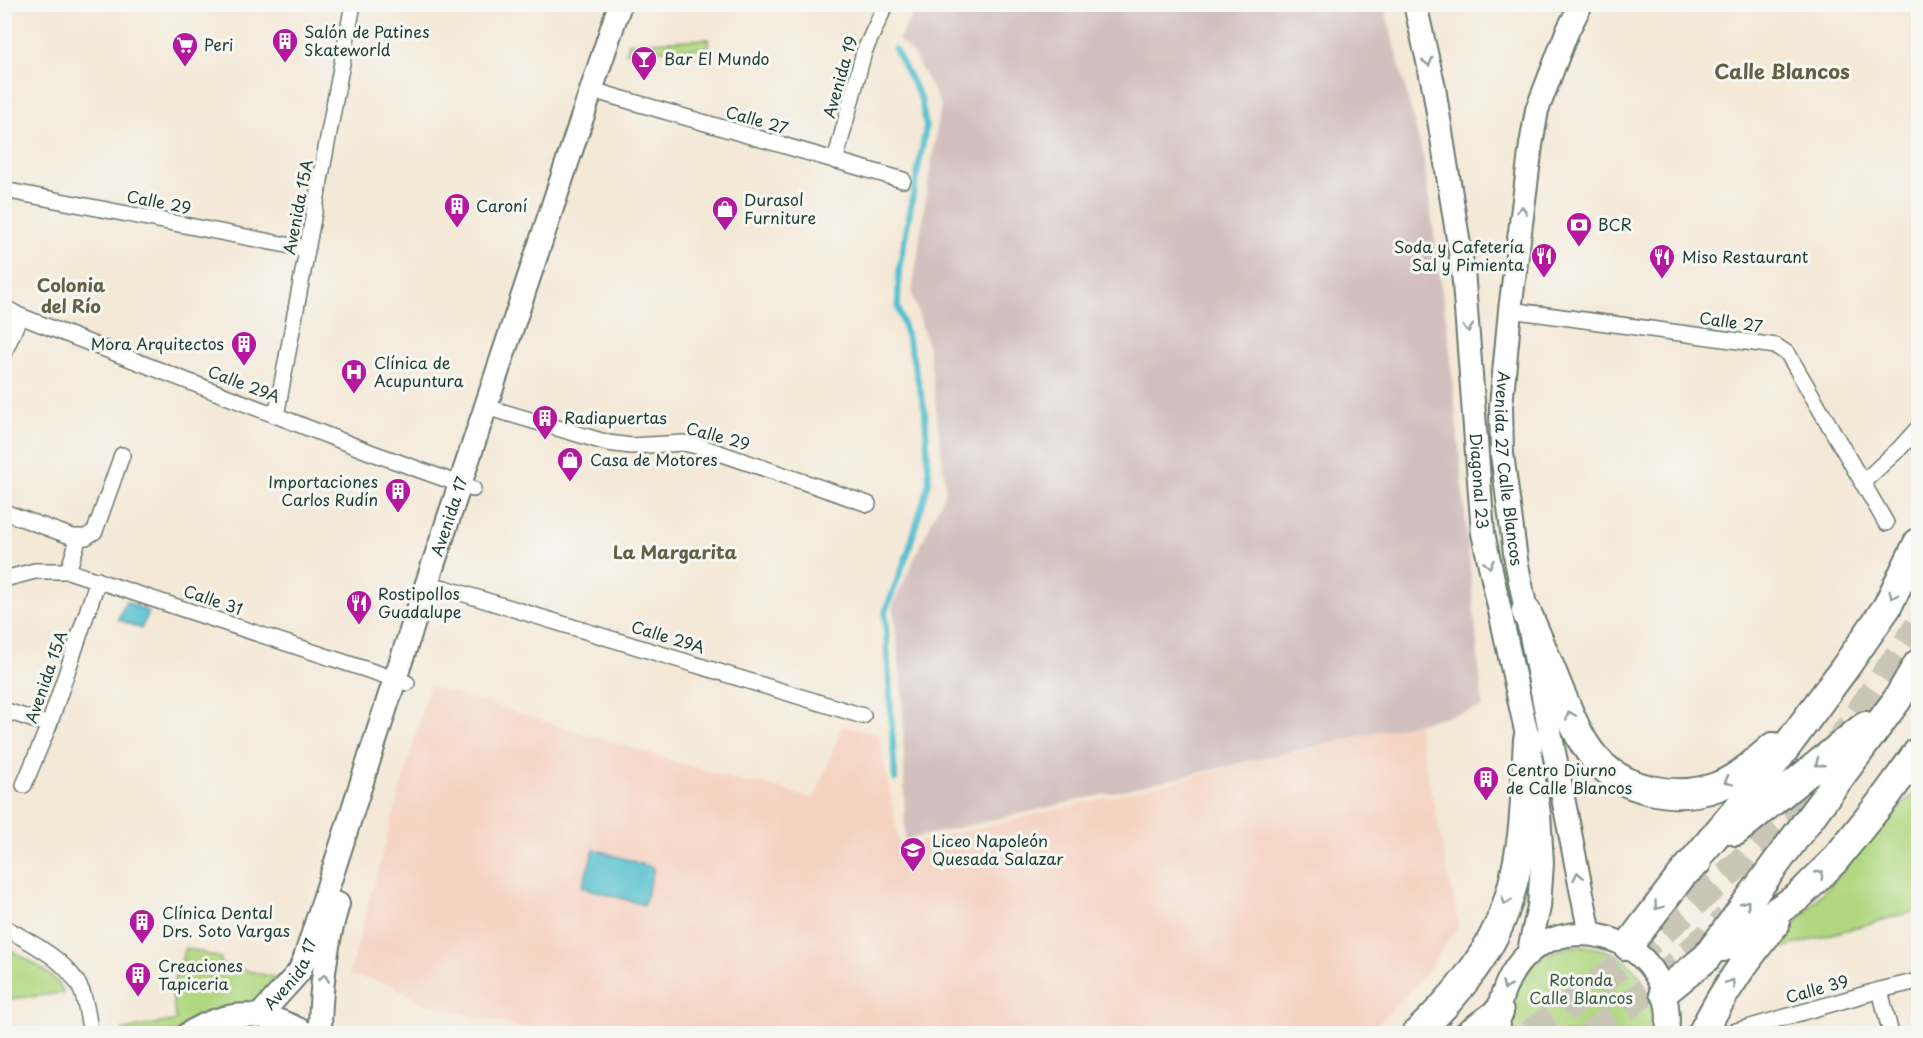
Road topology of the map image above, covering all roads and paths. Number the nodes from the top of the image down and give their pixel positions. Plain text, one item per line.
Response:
1 (353, 4) edge
2 (620, 4) edge
3 (631, 4) edge
4 (886, 4) edge
5 (1415, 4) edge
6 (1581, 4) edge
7 (602, 93) junction
8 (835, 161) junction
9 (903, 180) dead end
10 (4, 190) edge
11 (308, 249) junction
12 (4, 307) edge
13 (1510, 309) junction
14 (20, 315) junction
15 (4, 352) edge
16 (493, 409) junction
17 (276, 416) junction
18 (1918, 428) edge
19 (122, 455) dead end
20 (1862, 483) junction
21 (467, 487) junction
22 (868, 504) dead end
23 (4, 512) edge
24 (1886, 523) dead end
25 (79, 537) junction
26 (1918, 543) edge
27 (68, 571) junction
28 (4, 579) edge
29 (98, 580) junction
30 (433, 586) junction
31 (1526, 611) junction
32 (1918, 663) edge
33 (401, 681) junction
34 (1897, 700) junction
35 (4, 710) edge
36 (863, 716) dead end
37 (1806, 719) junction
38 (49, 725) junction
39 (1528, 740) junction
40 (1918, 752) edge
41 (24, 785) dead end
42 (1682, 875) junction
43 (1798, 897) junction
44 (4, 927) edge
45 (1590, 934) junction
46 (1628, 946) junction
47 (1528, 955) junction
48 (1706, 958) junction
49 (1918, 981) edge
50 (1880, 990) junction
51 (1664, 992) junction
52 (260, 1015) junction
53 (1499, 1023) edge
54 (91, 1034) edge
55 (188, 1034) edge
56 (307, 1034) edge
57 (320, 1034) edge
58 (1416, 1034) edge
59 (1468, 1034) edge
60 (1667, 1034) edge
61 (1702, 1034) edge
62 (1726, 1034) edge
63 (1891, 1034) edge

1 - 11 street, Avenida 15A
2 - 16 main road, Avenida 17
3 - 7 main road, Avenida 17
4 - 8 street, Avenida 19
5 -> 39 main road, Diagonal 23
13 -> 6 main road, Avenida 27 Calle Blancos
7 - 8 street, Calle 27
7 - 16 main road, Avenida 17
8 - 9 street, Calle 27
10 - 11 street, Calle 29
11 - 17 street, Avenida 15A
12 - 14 street, Calle 29A
13 - 20 street, Calle 27
13 - 31 main road, Avenida 27 Calle Blancos
14 - 15 street
14 - 17 street, Calle 29A
16 - 21 main road, Avenida 17
16 - 22 street, Calle 29
17 - 21 street, Calle 29A
18 - 20 street
19 - 25 street
20 - 24 street, Calle 27
21 - 30 main road, Avenida 17
23 - 25 street
25 - 27 street
26 -> 37 highway
27 - 28 street, Calle 31
27 - 29 street, Calle 31
29 - 33 street, Calle 31
29 - 38 street, Avenida 15A
30 - 33 main road, Avenida 17
30 - 36 street, Calle 29A
37 -> 31 highway
45 -> 31 main road, Avenida 27 Calle Blancos
32 - 34 highway
33 - 52 main road, Avenida 17
57 -> 33 main road, Avenida 17
34 -> 42 highway
48 -> 34 highway
35 - 38 street
37 - 42 highway
38 - 41 street, Avenida 15A
39 - 47 main road, Diagonal 23
39 -> 58 highway
43 -> 40 highway
42 -> 46 highway
43 - 48 highway
61 -> 43 highway
44 - 54 street
45 - 46 main road
45 - 47 main road
46 - 51 main road
47 -> 53 main road
48 - 51 highway
49 - 50 street, Calle 39
50 - 62 street, Calle 39
50 - 63 street
51 - 60 main road
52 - 55 main road
52 - 56 main road
53 - 59 highway

